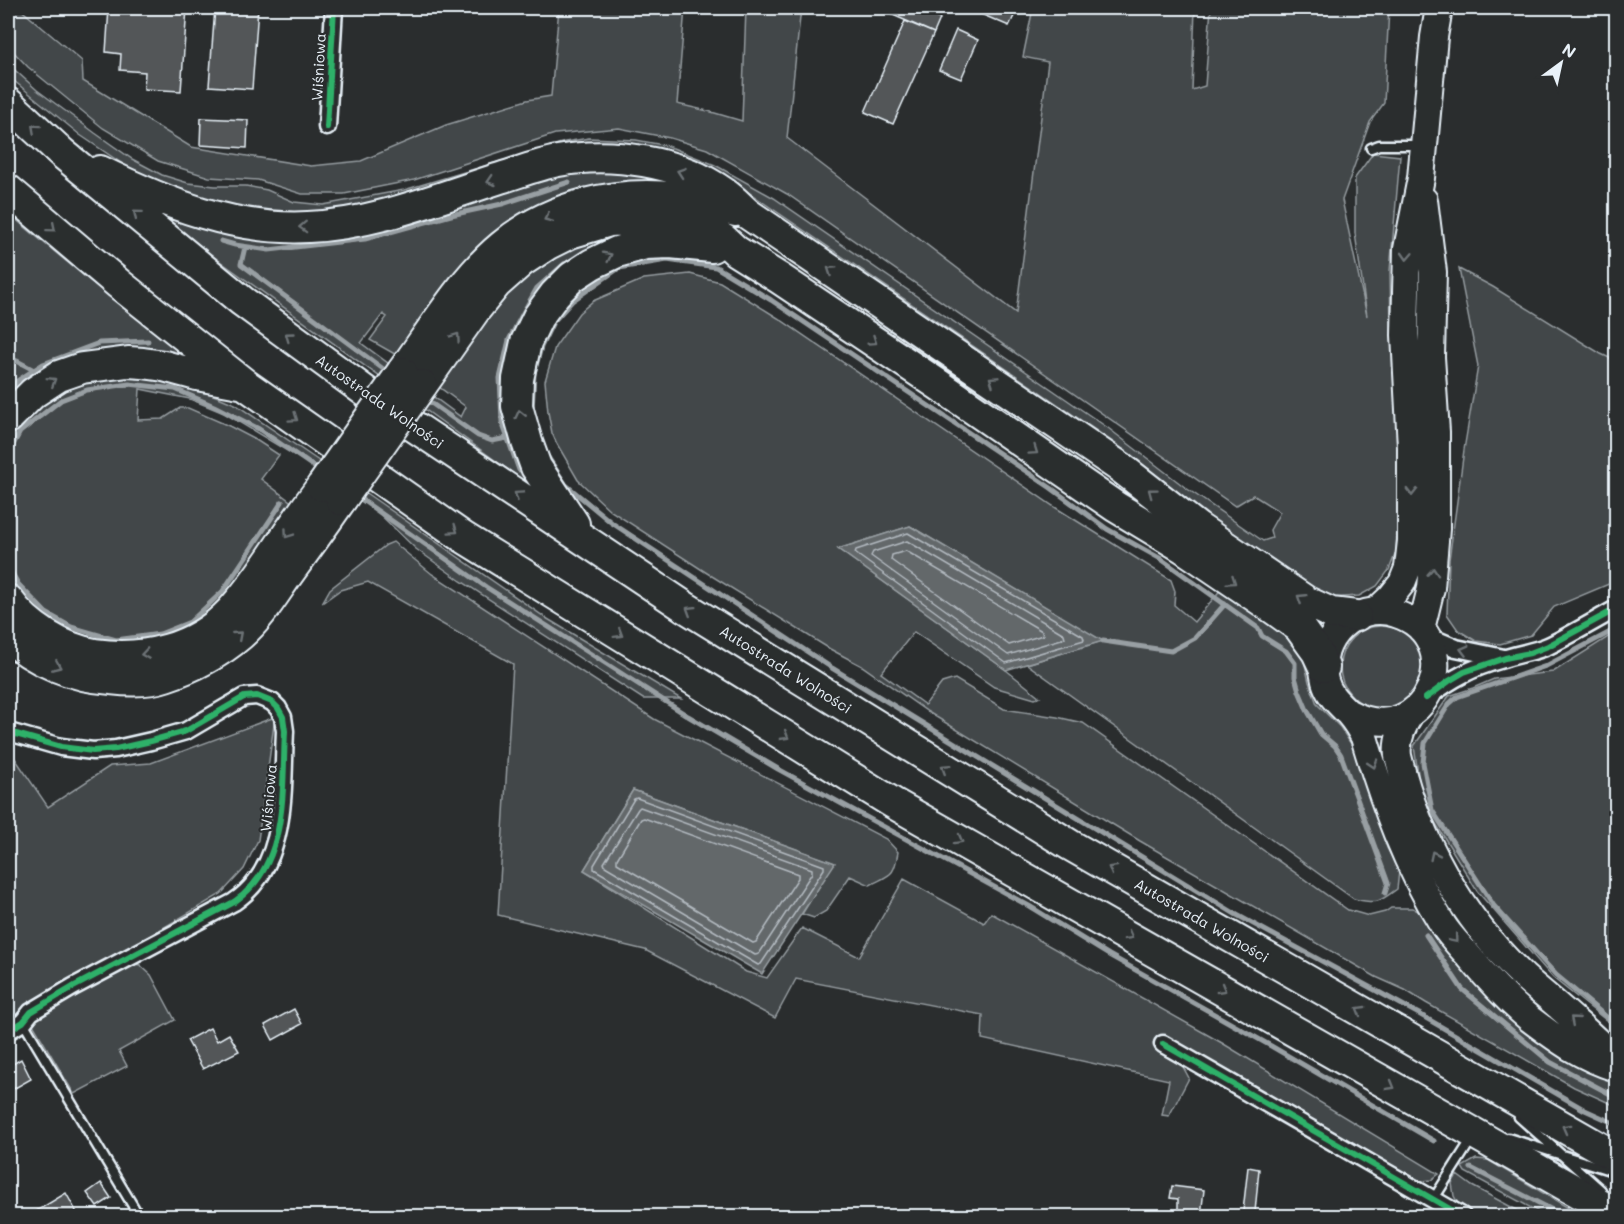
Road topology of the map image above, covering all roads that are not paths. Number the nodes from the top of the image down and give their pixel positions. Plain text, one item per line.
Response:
1 (334, 8) edge
2 (1439, 8) edge
3 (8, 103) edge
4 (327, 127) dead end
5 (1424, 145) junction
6 (1371, 148) dead end
7 (62, 153) junction
8 (1421, 178) junction
9 (8, 190) edge
10 (748, 214) junction
11 (736, 251) junction
12 (412, 378) junction
13 (246, 385) junction
14 (8, 418) edge
15 (332, 493) junction
16 (584, 539) junction
17 (8, 600) edge
18 (1617, 609) edge
19 (1366, 613) junction
20 (1423, 632) junction
21 (8, 636) edge
22 (1504, 658) junction
23 (1323, 667) junction
24 (1418, 705) junction
25 (1347, 712) junction
26 (9, 732) dead end
27 (23, 1022) junction
28 (8, 1031) edge
29 (1163, 1044) dead end
30 (1617, 1059) edge
31 (1617, 1068) edge
32 (1477, 1078) junction
33 (1463, 1127) junction
34 (1561, 1155) junction
35 (1617, 1157) edge
36 (1617, 1172) edge
37 (1433, 1200) junction
38 (1613, 1206) edge
39 (139, 1216) edge
40 (1462, 1216) edge

1 - 4 street, Wiśniowa
2 - 5 main road
7 -> 3 highway, Autostrada Wolności
5 - 6 lane
5 - 8 main road
10 -> 7 highway
16 -> 7 highway, Autostrada Wolności
8 -> 19 main road
20 -> 8 main road
9 -> 13 highway
10 -> 12 highway
19 -> 10 highway
12 -> 11 highway
16 -> 11 highway
11 -> 23 highway
12 - 15 highway, bridge
14 -> 13 highway
13 -> 33 highway
15 -> 17 highway
21 -> 15 highway
32 -> 16 highway, Autostrada Wolności
18 - 22 street
19 - 20 main road
19 - 23 main road
22 -> 20 street
20 - 24 main road
22 - 24 street
23 - 25 main road
24 - 25 main road
30 -> 24 main road
25 -> 31 main road
26 - 27 street, Wiśniowa
27 - 28 street, Wiśniowa
27 - 39 lane
29 - 37 street
32 - 34 lane
35 -> 32 highway, Autostrada Wolności
33 - 34 lane
33 - 37 lane
33 - 38 highway
34 - 36 lane
34 - 38 lane
37 - 40 street

